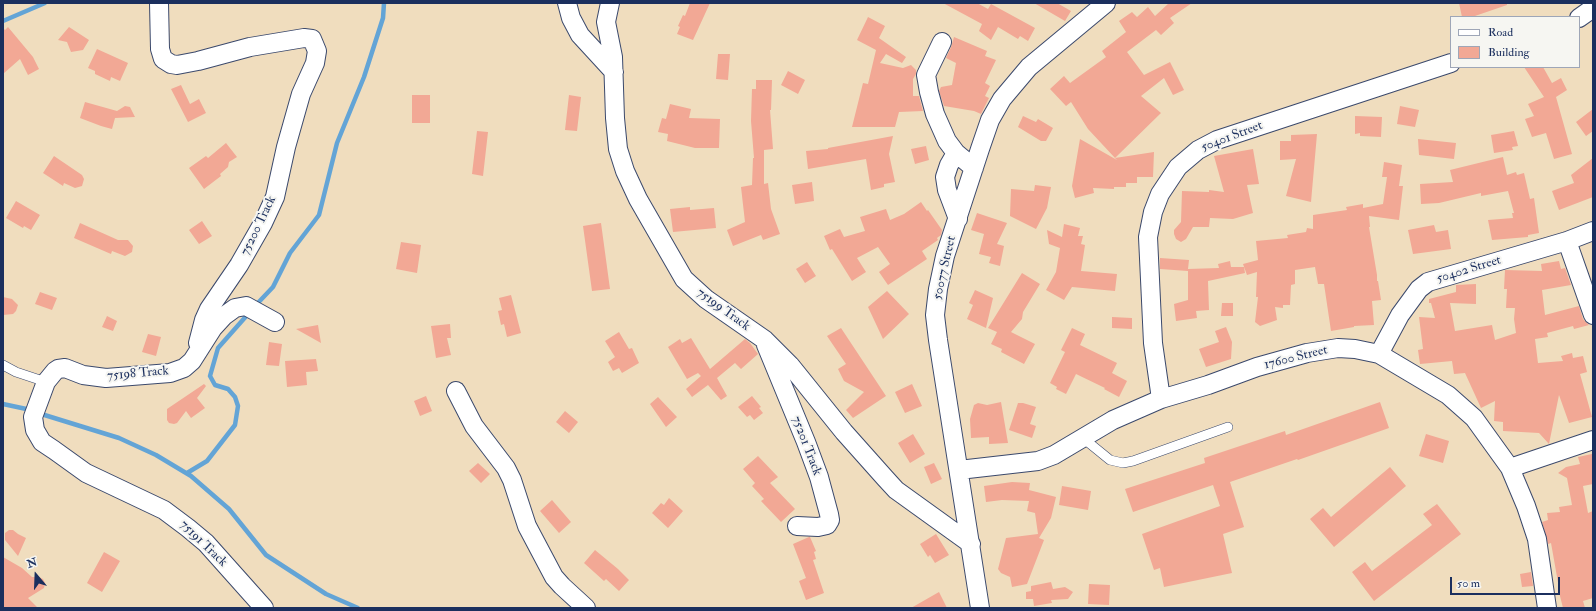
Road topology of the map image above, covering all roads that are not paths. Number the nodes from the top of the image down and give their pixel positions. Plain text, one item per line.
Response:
1 (160, 3) edge
2 (567, 3) edge
3 (610, 3) edge
4 (1106, 3) edge
5 (1593, 8) edge
6 (1087, 9) edge
7 (1580, 17) edge
8 (942, 42) dead end
9 (1450, 63) edge
10 (614, 72) junction
11 (956, 152) junction
12 (974, 168) junction
13 (958, 219) junction
14 (1593, 231) edge
15 (1567, 241) junction
16 (1593, 315) edge
17 (275, 322) dead end
18 (765, 340) junction
19 (1379, 354) junction
20 (195, 356) junction
21 (3, 365) edge
22 (46, 382) junction
23 (456, 391) dead end
24 (1161, 399) junction
25 (1228, 427) dead end
26 (1083, 438) junction
27 (1593, 440) edge
28 (1510, 468) junction
29 (958, 470) junction
30 (131, 494) joint
31 (797, 526) dead end
32 (971, 544) junction
33 (264, 608) edge
34 (586, 608) edge
35 (980, 608) edge
36 (1547, 608) edge

1 - 20 street, 75200 Track
2 - 10 street
3 - 10 street, 75199 Track
4 - 6 street, 50077 Street
5 - 7 street
6 - 12 street, 50077 Street
8 - 11 street
9 - 24 street, 50401 Street
10 - 18 street, 75199 Track
11 - 12 street
11 - 13 street
12 - 13 street, 50077 Street
13 - 29 street, 50077 Street
14 - 15 street, 50402 Street
15 - 16 street
15 - 19 street, 50402 Street
17 - 20 street, 75198 Track
18 - 31 street, 75201 Track
18 - 32 street, 75199 Track
19 - 24 street, 17600 Street
19 - 28 street, 17600 Street
20 - 22 street, 75198 Track
21 - 22 lane
22 - 30 street, 75198 Track
23 - 34 street
24 - 26 street, 17600 Street
25 - 26 lane
26 - 29 street, 17600 Street
27 - 28 street
28 - 36 street, 17600 Street
29 - 32 street, 50077 Street
30 - 33 street, 75191 Track
32 - 35 street, 50077 Street

